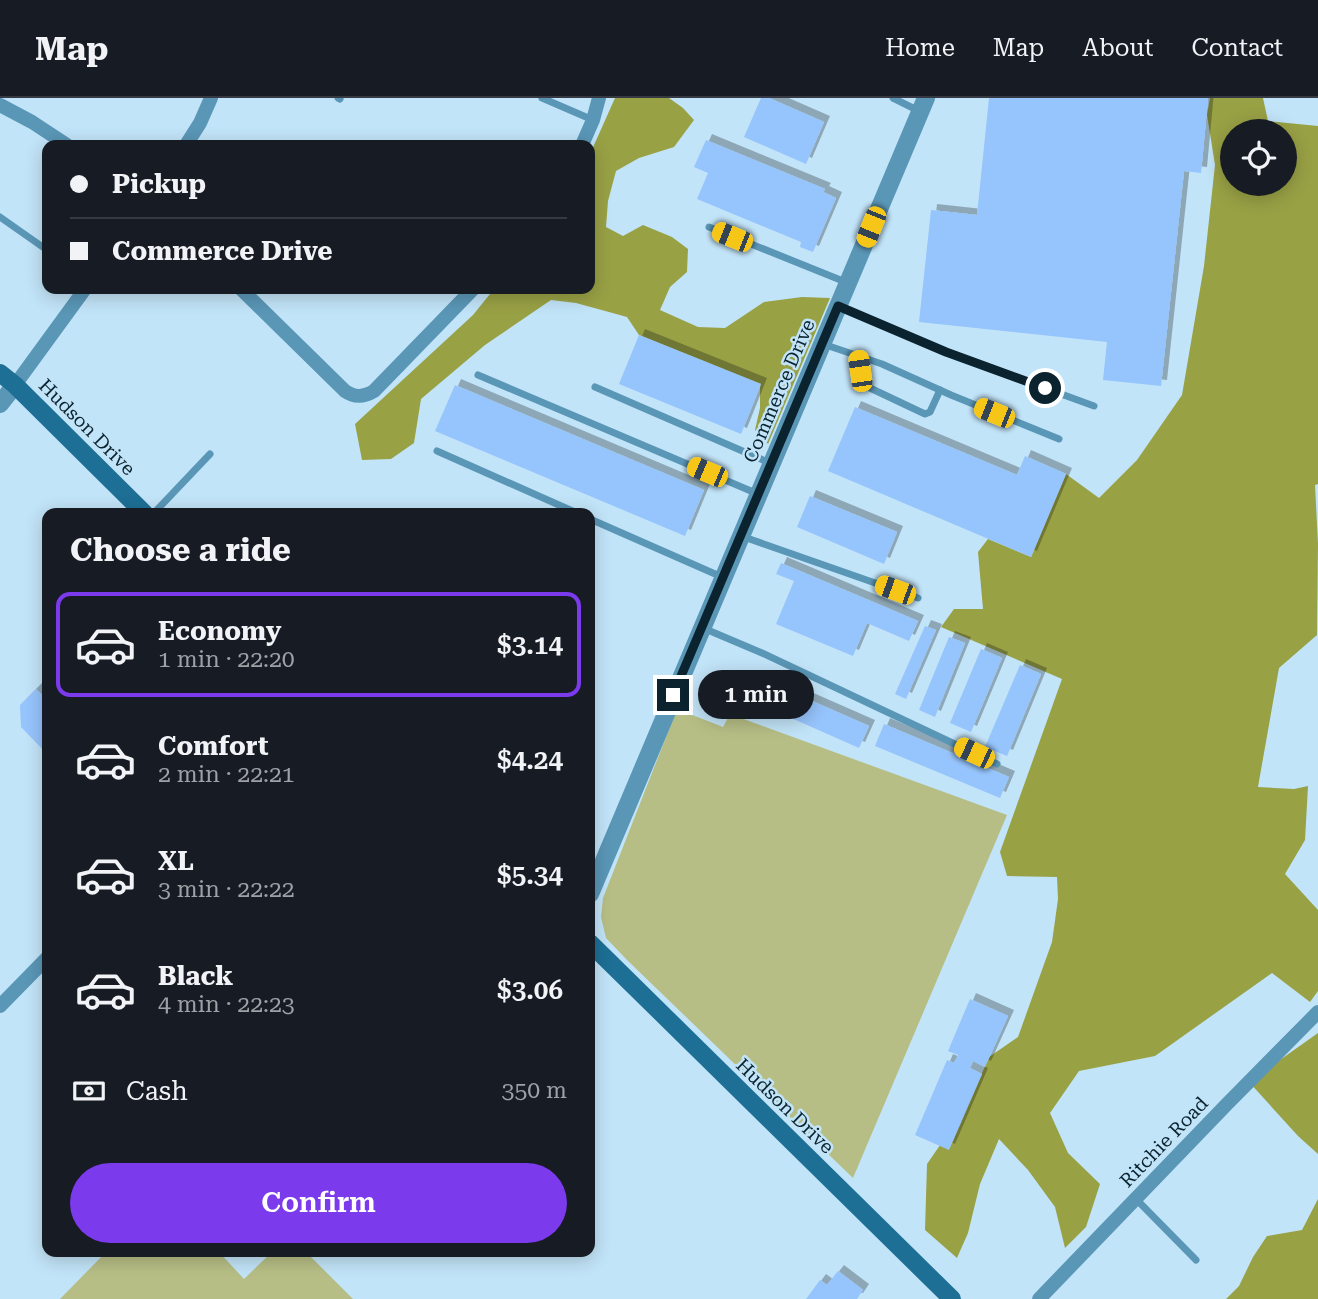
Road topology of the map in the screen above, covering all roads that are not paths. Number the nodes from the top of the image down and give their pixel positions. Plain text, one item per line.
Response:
1 (211, 98) edge
2 (541, 98) edge
3 (599, 98) edge
4 (893, 98) edge
5 (0, 105) edge
6 (923, 105) edge
7 (593, 120) junction
8 (59, 140) edge
9 (189, 140) edge
10 (584, 140) edge
11 (0, 217) edge
12 (709, 228) dead end
13 (42, 246) edge
14 (848, 283) junction
15 (81, 294) edge
16 (246, 294) edge
17 (468, 294) edge
18 (838, 306) junction
19 (822, 344) junction
20 (858, 356) junction
21 (478, 375) dead end
22 (7, 379) edge
23 (595, 387) dead end
24 (940, 390) junction
25 (0, 404) edge
26 (1094, 406) dead end
27 (1059, 439) dead end
28 (437, 451) dead end
29 (210, 454) dead end
30 (771, 463) junction
31 (758, 494) junction
32 (139, 508) edge
33 (159, 508) edge
34 (566, 508) edge
35 (595, 521) edge
36 (740, 536) junction
37 (723, 577) junction
38 (918, 598) dead end
39 (702, 627) junction
40 (997, 764) dead end
41 (595, 882) edge
42 (595, 948) edge
43 (42, 963) edge
44 (0, 1006) edge
45 (1318, 1012) edge
46 (1136, 1199) junction
47 (1196, 1260) dead end
48 (952, 1299) edge
49 (1039, 1299) edge

1 - 9 street
2 - 7 lane
3 - 7 street
4 - 6 lane
5 - 8 street
6 - 14 street, Commerce Drive
7 - 10 street
11 - 13 lane
12 - 14 lane
14 - 18 street, Commerce Drive
15 - 22 street
16 - 17 street
18 - 19 street, Commerce Drive
18 - 26 lane
19 - 20 lane
19 - 30 street, Commerce Drive
20 - 24 lane
20 - 24 lane
21 - 31 lane
22 - 25 street
22 - 32 main road, Hudson Drive
23 - 30 lane
24 - 27 lane
28 - 34 lane
29 - 33 lane
30 - 31 street, Commerce Drive
31 - 36 street, Commerce Drive
35 - 37 lane
36 - 37 street, Commerce Drive
36 - 38 lane
37 - 39 street, Commerce Drive
39 - 40 lane
39 - 41 street, Commerce Drive
42 - 48 main road, Hudson Drive
43 - 44 street
45 - 46 street, Ritchie Road
46 - 47 lane
46 - 49 street, Ritchie Road

